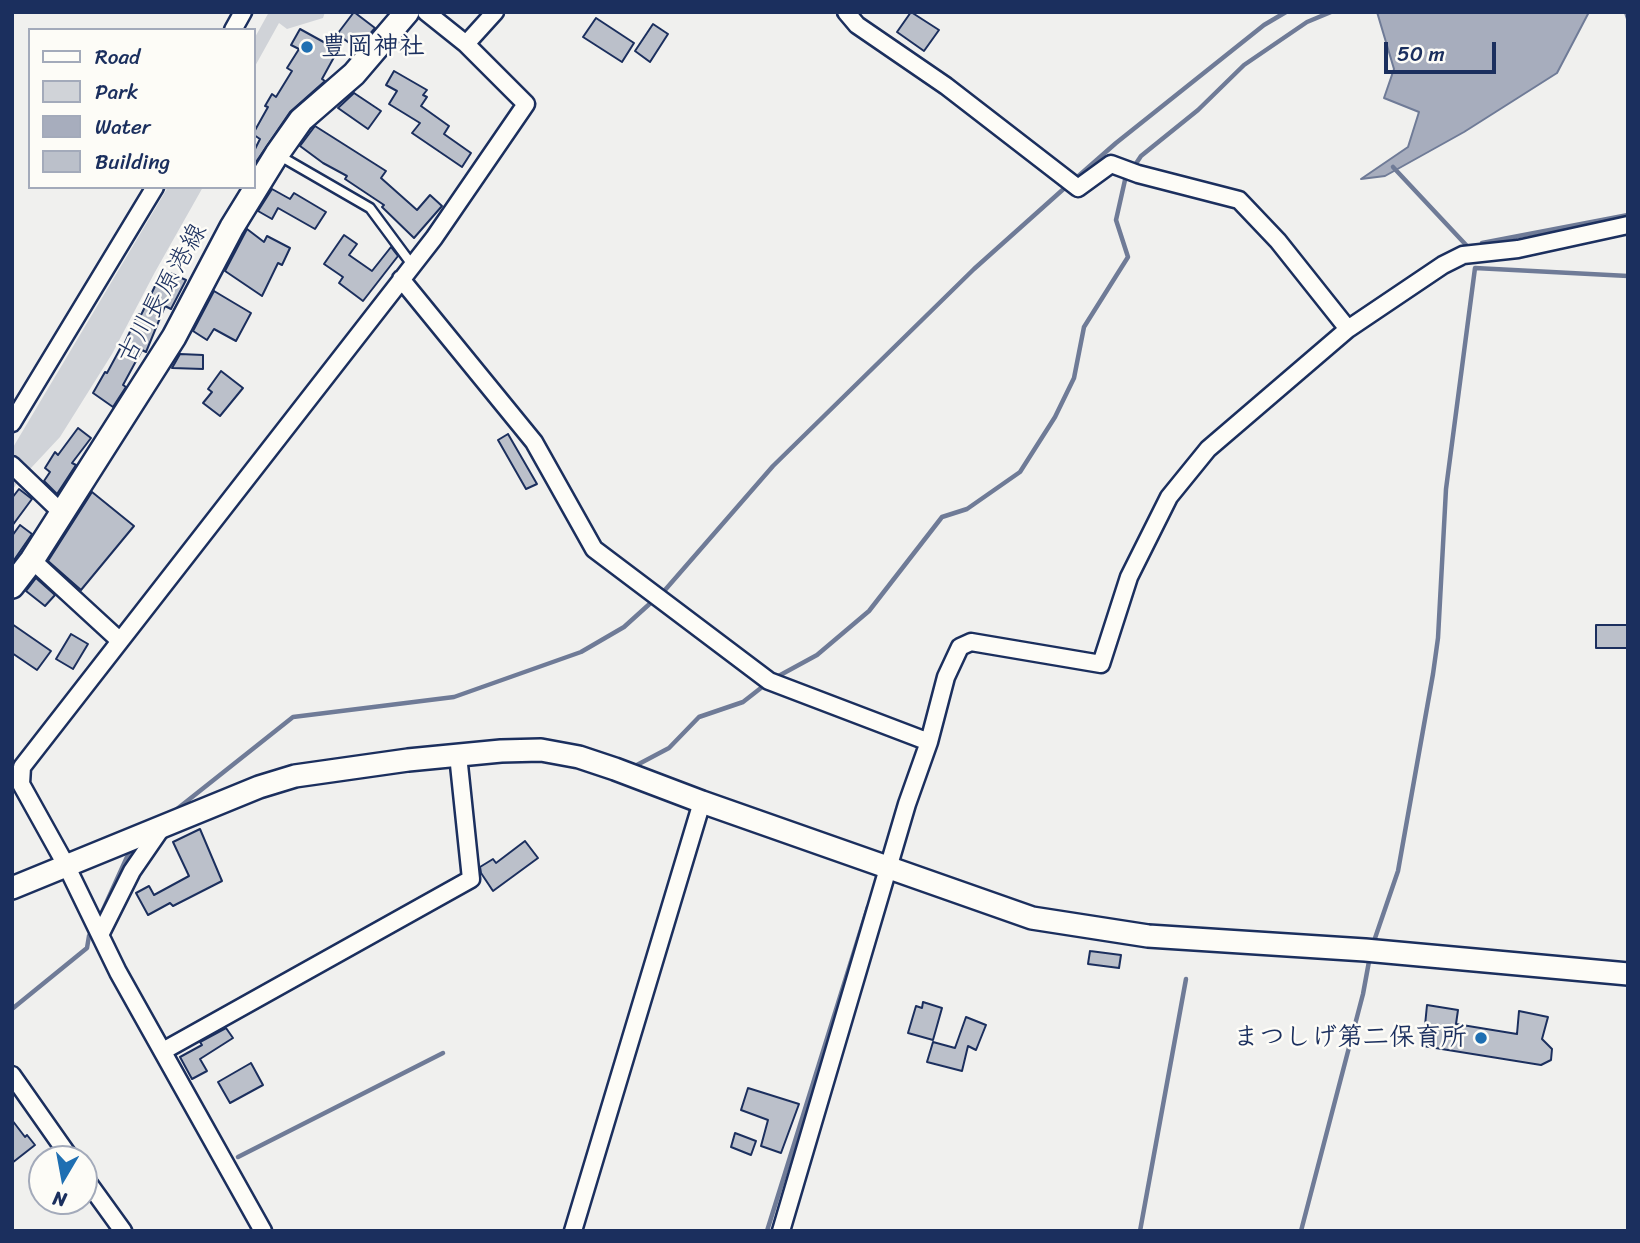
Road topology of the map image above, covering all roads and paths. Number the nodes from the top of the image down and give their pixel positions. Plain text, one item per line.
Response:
1 (243, 12) edge
2 (407, 12) edge
3 (426, 12) edge
4 (495, 12) edge
5 (846, 12) edge
6 (234, 28) edge
7 (466, 44) junction
8 (277, 155) junction
9 (154, 189) edge
10 (256, 189) edge
11 (256, 189) edge
12 (1628, 225) edge
13 (413, 266) junction
14 (401, 279) junction
15 (1348, 329) junction
16 (12, 423) edge
17 (12, 465) edge
18 (62, 513) junction
19 (32, 560) junction
20 (12, 586) edge
21 (119, 640) junction
22 (929, 742) junction
23 (458, 755) junction
24 (702, 802) junction
25 (163, 826) junction
26 (66, 865) junction
27 (889, 867) junction
28 (12, 888) edge
29 (100, 935) junction
30 (1628, 974) edge
31 (163, 1051) junction
32 (12, 1075) edge
33 (61, 1145) edge
34 (98, 1196) edge
35 (123, 1231) edge
36 (263, 1231) edge
37 (573, 1231) edge
38 (781, 1231) edge

1 - 6 street
2 - 8 main road, 古川長原港線
3 - 7 street
4 - 7 street
5 - 15 street
7 - 13 street
8 - 10 main road, 古川長原港線
8 - 13 lane
9 - 16 street
11 - 18 main road, 古川長原港線
12 - 15 street
13 - 14 street
14 - 21 street
14 - 22 street
15 - 22 street
17 - 18 street
18 - 19 main road, 古川長原港線
19 - 20 main road, 古川長原港線
19 - 21 street
21 - 26 street
22 - 27 street
23 - 24 street
23 - 25 street
23 - 31 street
24 - 27 street
24 - 37 street
25 - 26 street
25 - 29 street
26 - 28 street
26 - 29 street
27 - 30 street
27 - 38 street
29 - 31 street
31 - 36 street
32 - 33 street
34 - 35 street

